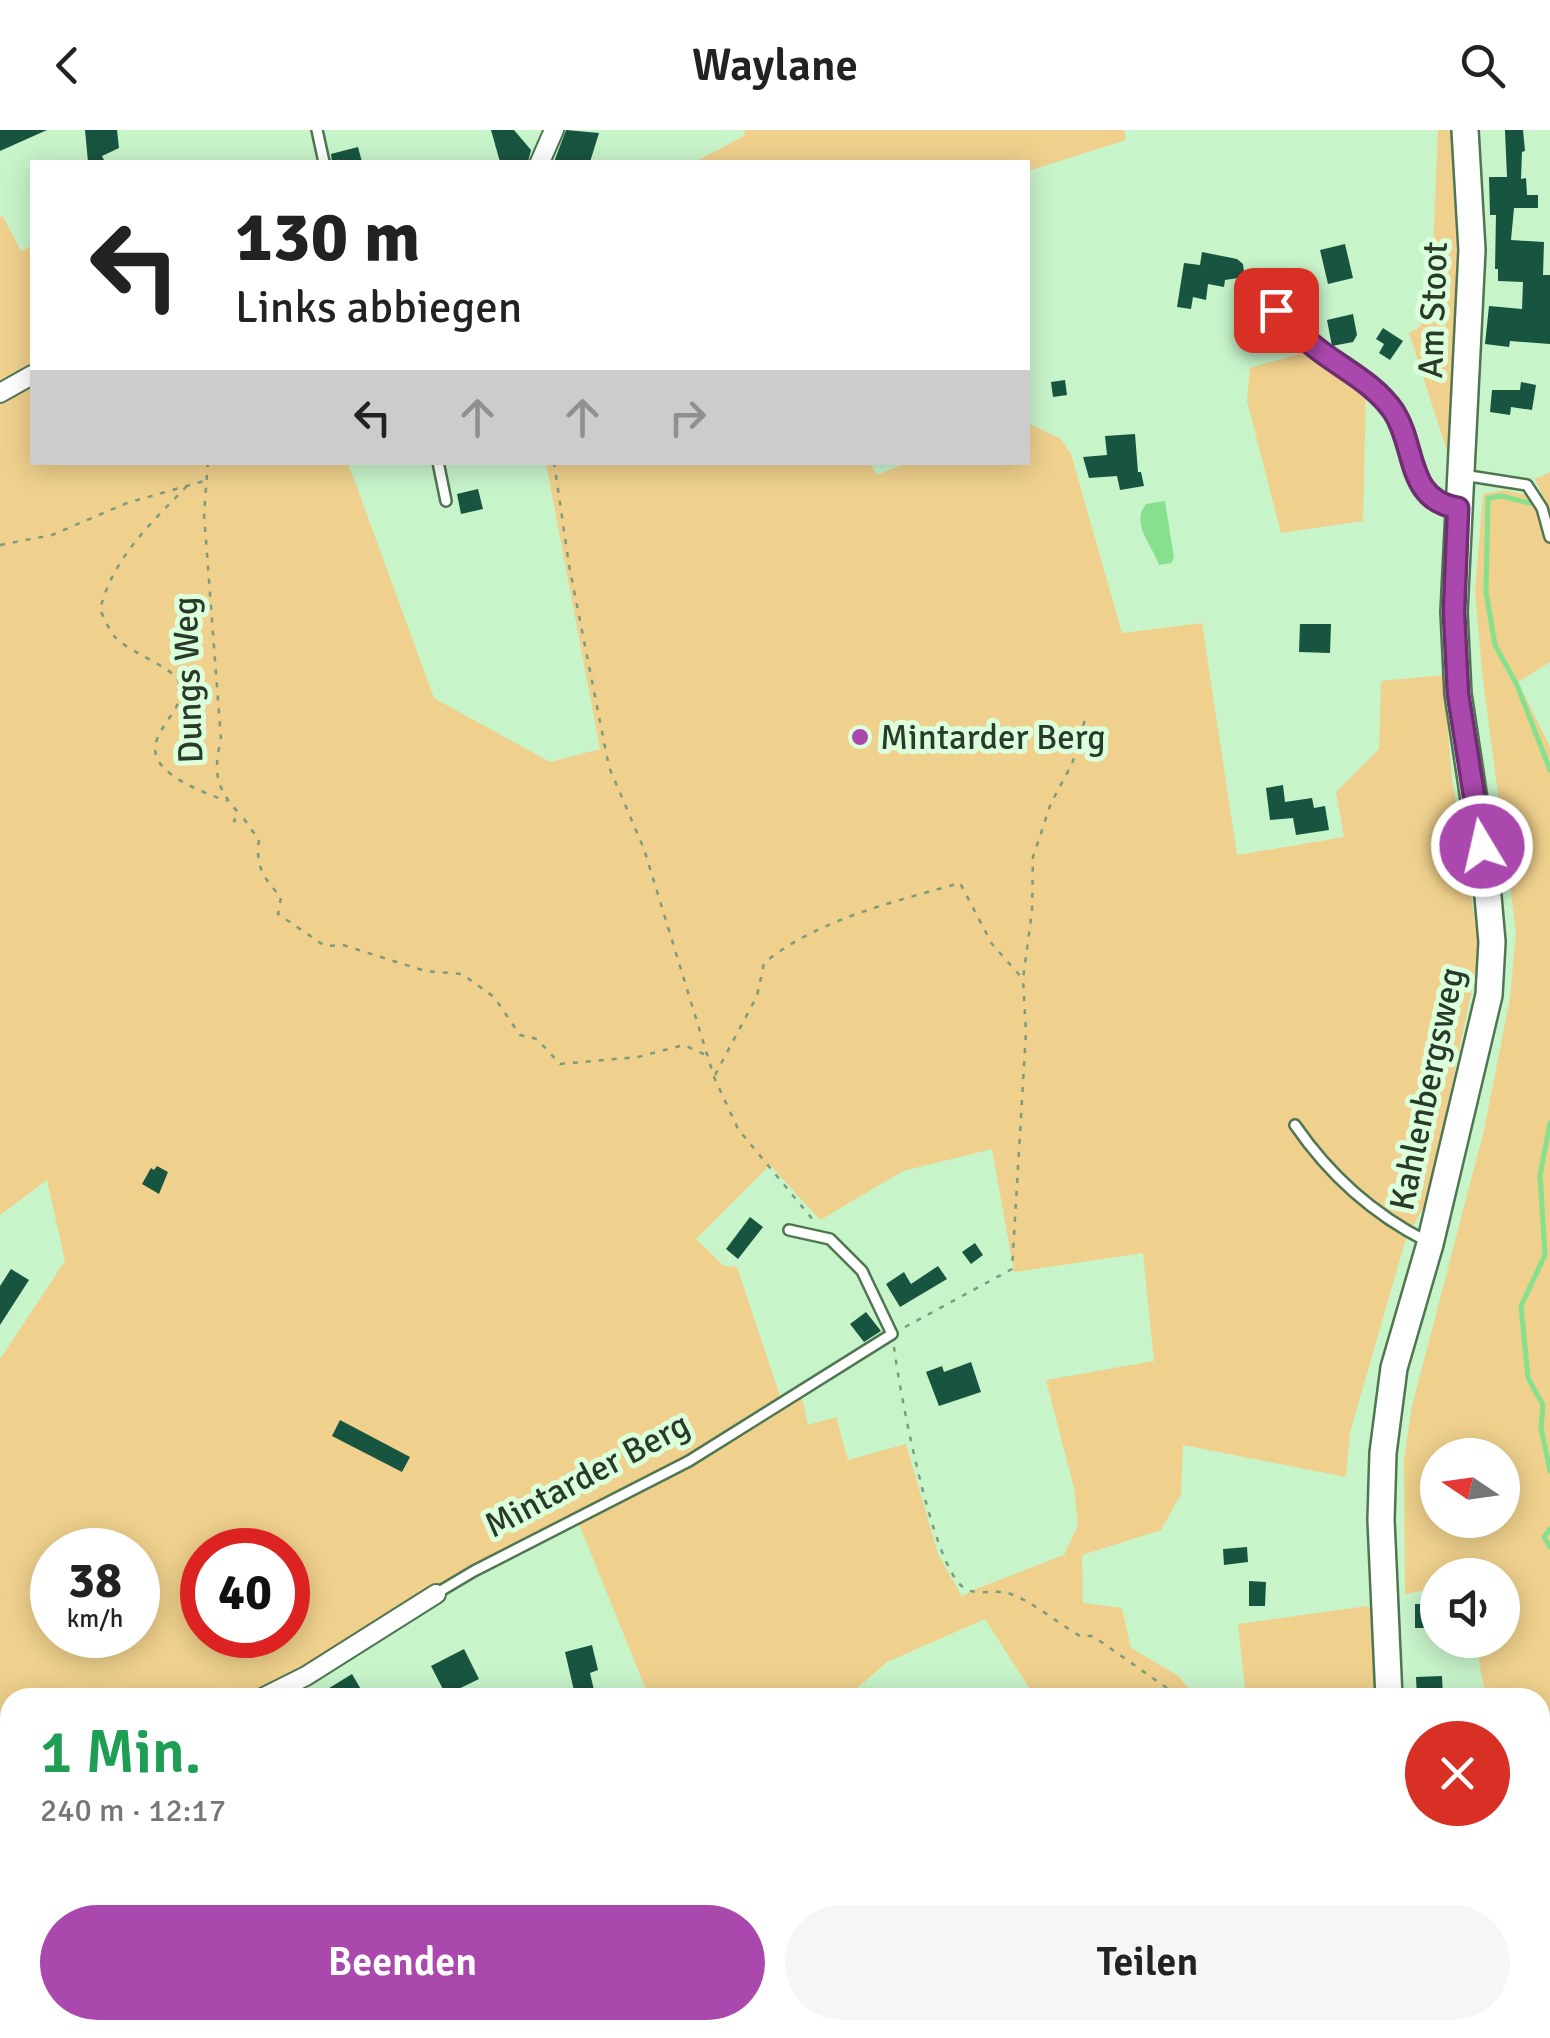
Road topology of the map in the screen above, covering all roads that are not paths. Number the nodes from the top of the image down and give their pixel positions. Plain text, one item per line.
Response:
1 (317, 130) edge
2 (554, 130) edge
3 (1465, 130) edge
4 (324, 160) edge
5 (541, 160) edge
6 (1276, 310) dead end
7 (30, 376) edge
8 (0, 393) edge
9 (439, 465) edge
10 (1459, 492) junction
11 (446, 501) dead end
12 (1550, 537) edge
13 (1295, 1125) dead end
14 (789, 1230) dead end
15 (1430, 1244) junction
16 (436, 1594) joint
17 (286, 1688) edge
18 (1389, 1688) edge

1 - 4 lane
2 - 5 street
3 - 10 street, Am Stoot
6 - 10 lane
7 - 8 street
9 - 11 lane
10 - 12 lane
10 - 15 street, Kahlenbergsweg
13 - 15 lane
14 - 16 lane, Mintarder Berg
15 - 18 street, Kahlenbergsweg
16 - 17 street, Mintarder Berg

